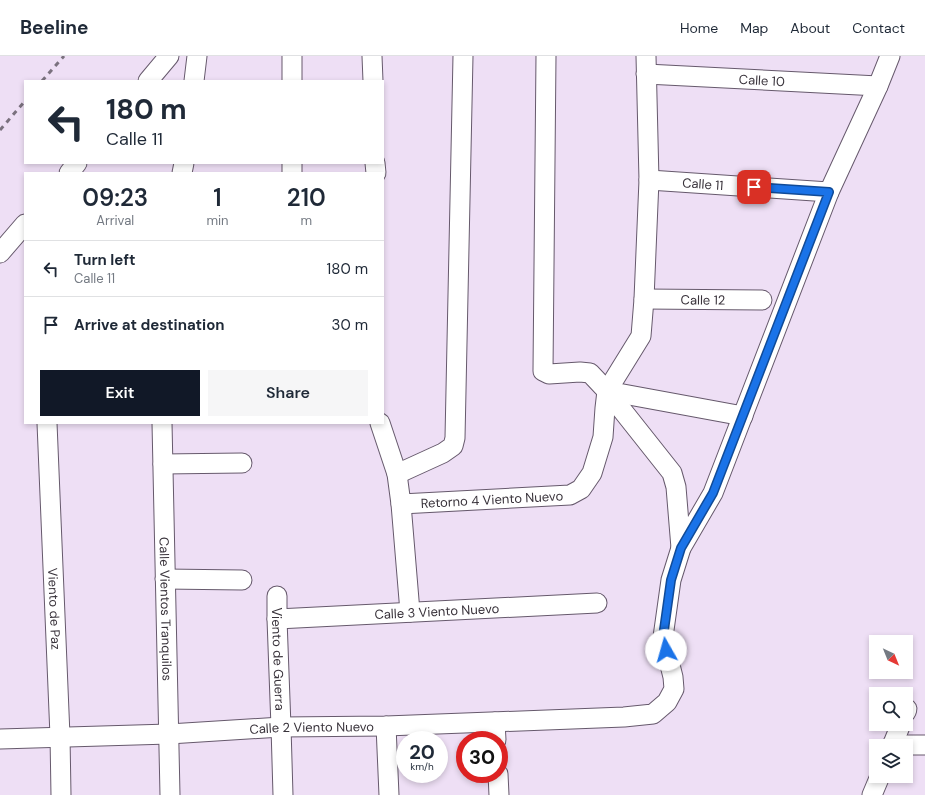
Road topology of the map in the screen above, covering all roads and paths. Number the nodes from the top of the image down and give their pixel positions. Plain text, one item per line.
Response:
1 (169, 56) edge
2 (197, 56) edge
3 (292, 56) edge
4 (372, 56) edge
5 (463, 56) edge
6 (546, 56) edge
7 (890, 56) edge
8 (646, 65) edge
9 (149, 80) edge
10 (194, 80) edge
11 (292, 80) edge
12 (373, 80) edge
13 (878, 86) junction
14 (76, 164) edge
15 (69, 172) edge
16 (649, 180) junction
17 (829, 192) junction
18 (24, 225) edge
19 (0, 253) edge
20 (644, 299) junction
21 (762, 300) dead end
22 (608, 391) junction
23 (743, 416) junction
24 (47, 424) edge
25 (162, 424) edge
26 (380, 424) edge
27 (242, 463) dead end
28 (163, 464) junction
29 (398, 474) junction
30 (401, 504) junction
31 (681, 548) junction
32 (166, 579) junction
33 (242, 580) dead end
34 (277, 596) dead end
35 (597, 603) dead end
36 (410, 612) junction
37 (277, 619) junction
38 (386, 726) junction
39 (282, 727) junction
40 (496, 731) edge
41 (169, 734) junction
42 (60, 736) junction
43 (0, 739) edge
44 (913, 745) edge
45 (925, 745) edge
46 (498, 783) edge
47 (877, 783) edge
48 (61, 795) edge
49 (170, 795) edge
50 (283, 795) edge
51 (389, 795) edge
52 (499, 795) edge
53 (872, 795) edge

1 - 9 street
2 - 10 street
3 - 11 street
4 - 12 street
5 - 29 street
6 - 22 street
7 - 13 street
8 - 13 street, Calle 10
8 - 16 street
13 - 17 street
14 - 15 street
16 - 17 street, Calle 11
16 - 20 street
17 - 23 street
18 - 19 street
20 - 21 street, Calle 12
20 - 22 street
22 - 23 street
22 - 30 street, Retorno 4 Viento Nuevo
22 - 31 street
23 - 31 street
24 - 42 street, Viento de Paz
25 - 28 street, Calle Vientos Tranquilos
26 - 29 street
27 - 28 street
28 - 32 street, Calle Vientos Tranquilos
29 - 30 street
30 - 36 street
31 - 40 street, Calle 2 Viento Nuevo
32 - 33 street
32 - 41 street, Calle Vientos Tranquilos
34 - 37 street, Viento de Guerra
35 - 36 street, Calle 3 Viento Nuevo
36 - 37 street, Calle 3 Viento Nuevo
37 - 39 street, Viento de Guerra
38 - 39 street, Calle 2 Viento Nuevo
38 - 40 street, Calle 2 Viento Nuevo
38 - 51 street
39 - 41 street, Calle 2 Viento Nuevo
39 - 50 street, Viento de Guerra
41 - 42 street, Calle 2 Viento Nuevo
41 - 49 street, Calle Vientos Tranquilos
42 - 43 street, Calle 2 Viento Nuevo
42 - 48 street, Viento de Paz
44 - 45 street
46 - 52 street
47 - 53 street

